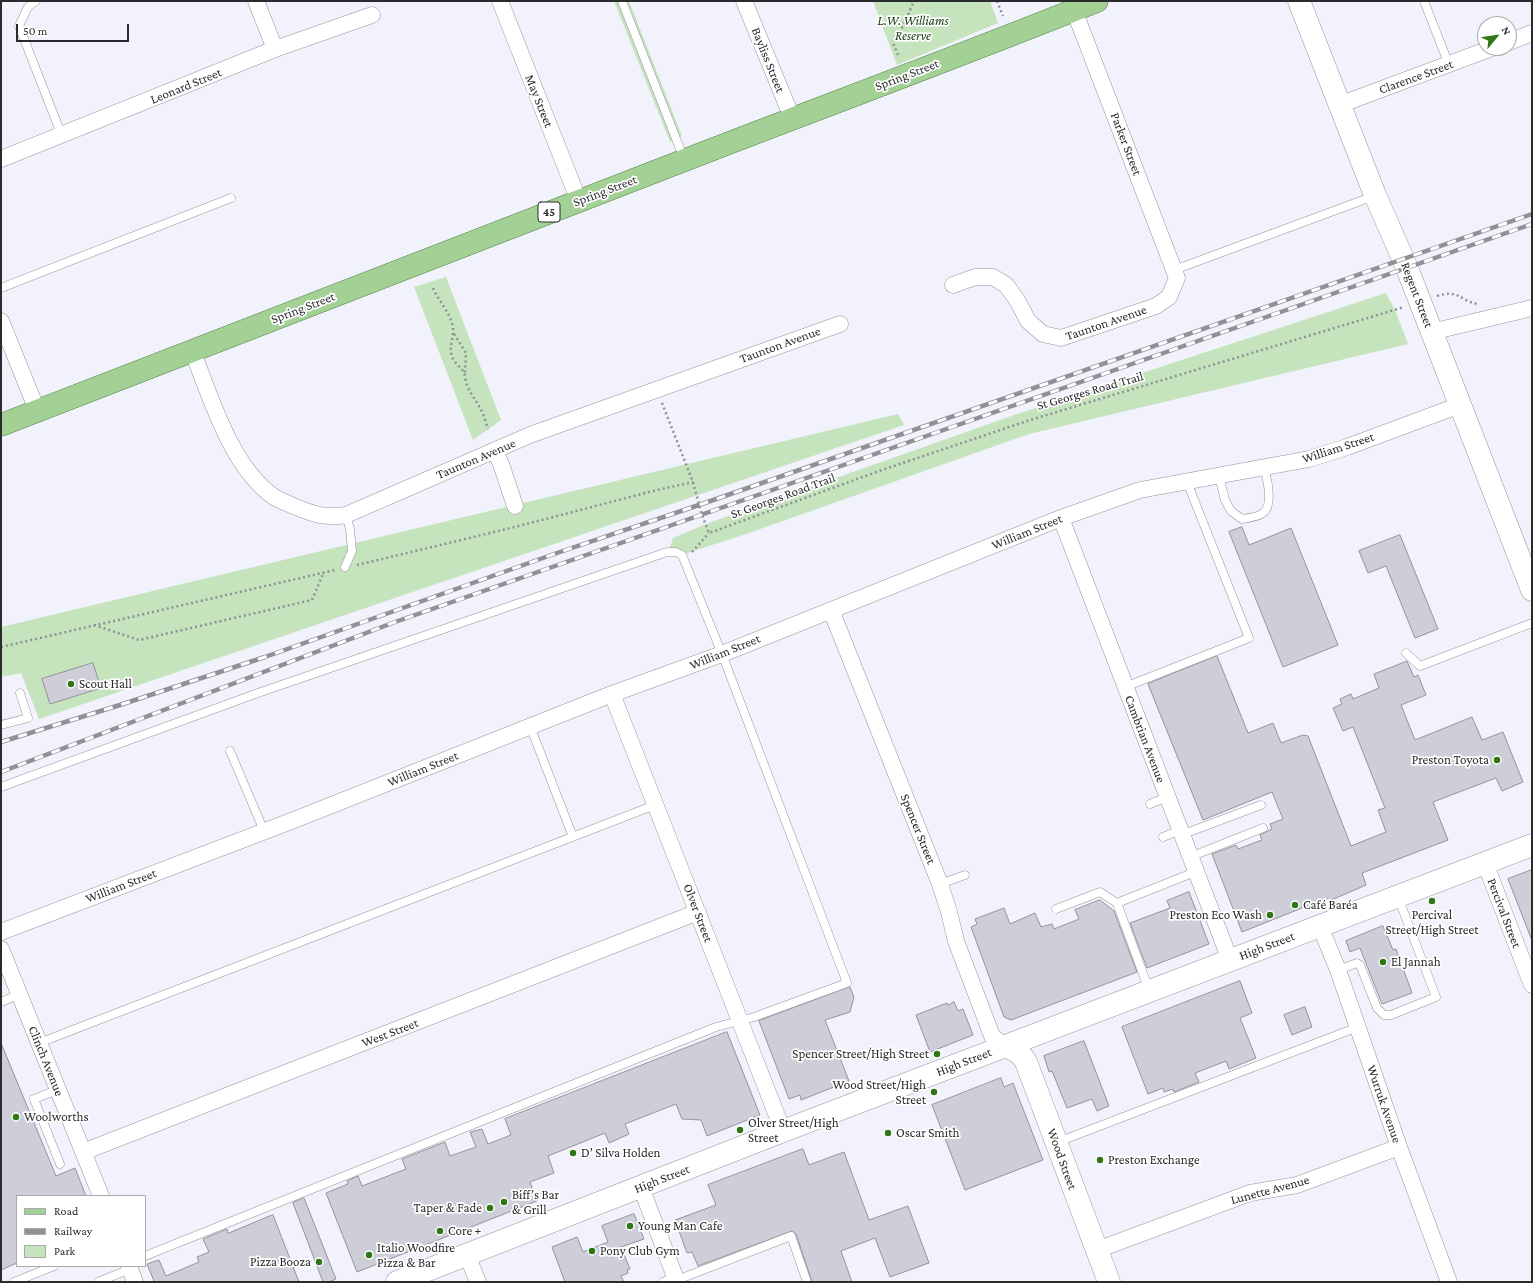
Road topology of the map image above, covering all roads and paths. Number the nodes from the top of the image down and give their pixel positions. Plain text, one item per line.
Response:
1 (36, 1) edge
2 (256, 1) edge
3 (500, 1) edge
4 (622, 1) edge
5 (744, 1) edge
6 (914, 1) edge
7 (997, 1) edge
8 (1097, 1) edge
9 (1299, 1) edge
10 (1424, 1) edge
11 (1074, 10) junction
12 (372, 14) dead end
13 (1002, 16) dead end
14 (1532, 33) edge
15 (1517, 39) edge
16 (275, 49) junction
17 (1477, 54) edge
18 (898, 55) dead end
19 (1449, 64) junction
20 (1339, 105) junction
21 (793, 120) junction
22 (62, 136) junction
23 (1, 159) edge
24 (685, 160) junction
25 (1374, 195) junction
26 (231, 198) dead end
27 (579, 201) junction
28 (1175, 274) junction
29 (953, 284) dead end
30 (1, 288) edge
31 (433, 288) dead end
32 (1419, 302) junction
33 (1479, 304) dead end
34 (1532, 308) edge
35 (1, 321) edge
36 (840, 324) dead end
37 (1431, 332) junction
38 (454, 334) junction
39 (192, 350) junction
40 (465, 374) junction
41 (657, 389) junction
42 (1460, 405) junction
43 (37, 410) junction
44 (1, 425) edge
45 (488, 429) dead end
46 (495, 451) junction
47 (1264, 468) junction
48 (1219, 476) junction
49 (1188, 482) junction
50 (515, 506) dead end
51 (346, 515) junction
52 (1061, 518) junction
53 (709, 533) junction
54 (685, 562) junction
55 (345, 567) dead end
56 (324, 572) dead end
57 (1532, 590) edge
58 (831, 610) junction
59 (1532, 623) edge
60 (94, 625) dead end
61 (1406, 653) dead end
62 (722, 654) junction
63 (1126, 687) junction
64 (20, 693) dead end
65 (612, 694) junction
66 (1, 725) edge
67 (530, 726) junction
68 (230, 751) dead end
69 (1, 787) edge
70 (1167, 797) junction
71 (1150, 804) dead end
72 (1261, 805) dead end
73 (655, 806) junction
74 (1263, 828) dead end
75 (264, 831) junction
76 (1181, 832) junction
77 (1163, 837) dead end
78 (573, 838) junction
79 (1532, 845) edge
80 (1190, 857) junction
81 (1485, 863) junction
82 (1195, 872) junction
83 (965, 875) dead end
84 (940, 884) junction
85 (1398, 896) junction
86 (1117, 903) junction
87 (1056, 909) dead end
88 (698, 912) junction
89 (1320, 926) junction
90 (1, 932) edge
91 (1, 949) edge
92 (1230, 960) junction
93 (1338, 970) junction
94 (1531, 979) edge
95 (1149, 991) junction
96 (20, 994) junction
97 (1, 1002) edge
98 (740, 1022) junction
99 (1358, 1027) junction
100 (39, 1043) junction
101 (1006, 1046) junction
102 (57, 1090) junction
103 (783, 1131) junction
104 (1056, 1142) junction
105 (1399, 1147) junction
106 (83, 1152) junction
107 (60, 1164) dead end
108 (641, 1187) junction
109 (100, 1195) edge
110 (1097, 1250) junction
111 (467, 1255) junction
112 (146, 1256) edge
113 (52, 1267) edge
114 (132, 1272) edge
115 (673, 1280) edge
116 (14, 1282) edge
117 (98, 1282) edge
118 (397, 1282) edge
119 (478, 1282) edge
120 (807, 1282) edge
121 (1108, 1282) edge
122 (1449, 1282) edge

1 - 22 lane
2 - 16 street
3 - 27 street, May Street
4 - 24 lane
5 - 21 street, Bayliss Street
6 - 18 path
7 - 13 path
8 - 11 main road, Spring Street / 45
9 - 20 main road, Regent Street
10 - 19 lane
11 - 21 main road, Spring Street / 45
11 - 28 street, Parker Street
12 - 16 street, Leonard Street
14 - 15 street
16 - 22 street, Leonard Street
17 - 19 street, Clarence Street
19 - 20 street, Clarence Street
20 - 25 main road, Regent Street
21 - 24 main road, Spring Street / 45
22 - 23 street, Leonard Street
24 - 27 main road, Spring Street / 45
25 - 28 lane
25 - 32 main road, Regent Street
26 - 30 lane
27 - 39 main road, Spring Street / 45
28 - 29 street, Taunton Avenue
31 - 38 path
32 - 33 path, St Georges Road Trail
32 - 37 main road, Regent Street
32 - 53 path, St Georges Road Trail
34 - 37 street
35 - 43 street
36 - 41 street, Taunton Avenue
37 - 42 main road, Regent Street
38 - 40 path
38 - 40 path
39 - 43 main road, Spring Street / 45
39 - 51 street, Taunton Avenue
40 - 45 path
41 - 46 street, Taunton Avenue
41 - 53 path
42 - 47 street, William Street
42 - 57 main road, Regent Street
43 - 44 main road, Spring Street / 45
46 - 50 street
46 - 51 street, Taunton Avenue
47 - 48 street, William Street
47 - 48 lane
48 - 49 street, William Street
49 - 52 street, William Street
49 - 63 lane
51 - 55 lane
52 - 58 street, William Street
52 - 63 street, Cambrian Avenue
53 - 54 path
54 - 62 lane
54 - 69 lane
56 - 60 path
58 - 62 street, William Street
58 - 84 street, Spencer Street
59 - 61 lane
62 - 65 street, William Street
62 - 98 lane
63 - 70 street, Cambrian Avenue
64 - 66 lane
65 - 67 street, William Street
65 - 73 street, Olver Street
67 - 75 street, William Street
67 - 78 lane
68 - 75 lane
70 - 71 lane
70 - 76 street, Cambrian Avenue
72 - 76 lane
73 - 78 lane
73 - 88 street, Olver Street
74 - 80 lane
75 - 90 street, William Street
76 - 77 lane
76 - 80 street, Cambrian Avenue
78 - 100 lane
79 - 81 main road, High Street
80 - 82 street, Cambrian Avenue
81 - 85 main road, High Street
81 - 94 street, Percival Street
82 - 86 lane
82 - 92 street, Cambrian Avenue
83 - 84 lane
84 - 101 street, Spencer Street
85 - 89 main road, High Street
85 - 93 lane
86 - 87 lane
86 - 95 lane
88 - 98 street, Olver Street
88 - 106 street, West Street
89 - 92 main road, High Street
89 - 93 street, Wurruk Avenue
91 - 96 street, Clinch Avenue
92 - 95 main road, High Street
93 - 99 street, Wurruk Avenue
95 - 101 main road, High Street
96 - 97 lane
96 - 100 street, Clinch Avenue
98 - 103 street, Olver Street
98 - 112 lane
99 - 104 lane
99 - 105 street, Wurruk Avenue
100 - 102 street, Clinch Avenue
101 - 103 main road, High Street
101 - 104 main road, Wood Street
102 - 106 street, Clinch Avenue
102 - 107 lane
103 - 108 main road, High Street
104 - 110 main road, Wood Street
105 - 110 street, Lunette Avenue
105 - 122 street, Wurruk Avenue
106 - 109 street, Clinch Avenue
108 - 111 main road, High Street
108 - 115 street
110 - 121 main road, Wood Street
111 - 118 main road, High Street
111 - 119 street
113 - 116 lane
114 - 117 lane
115 - 120 lane

